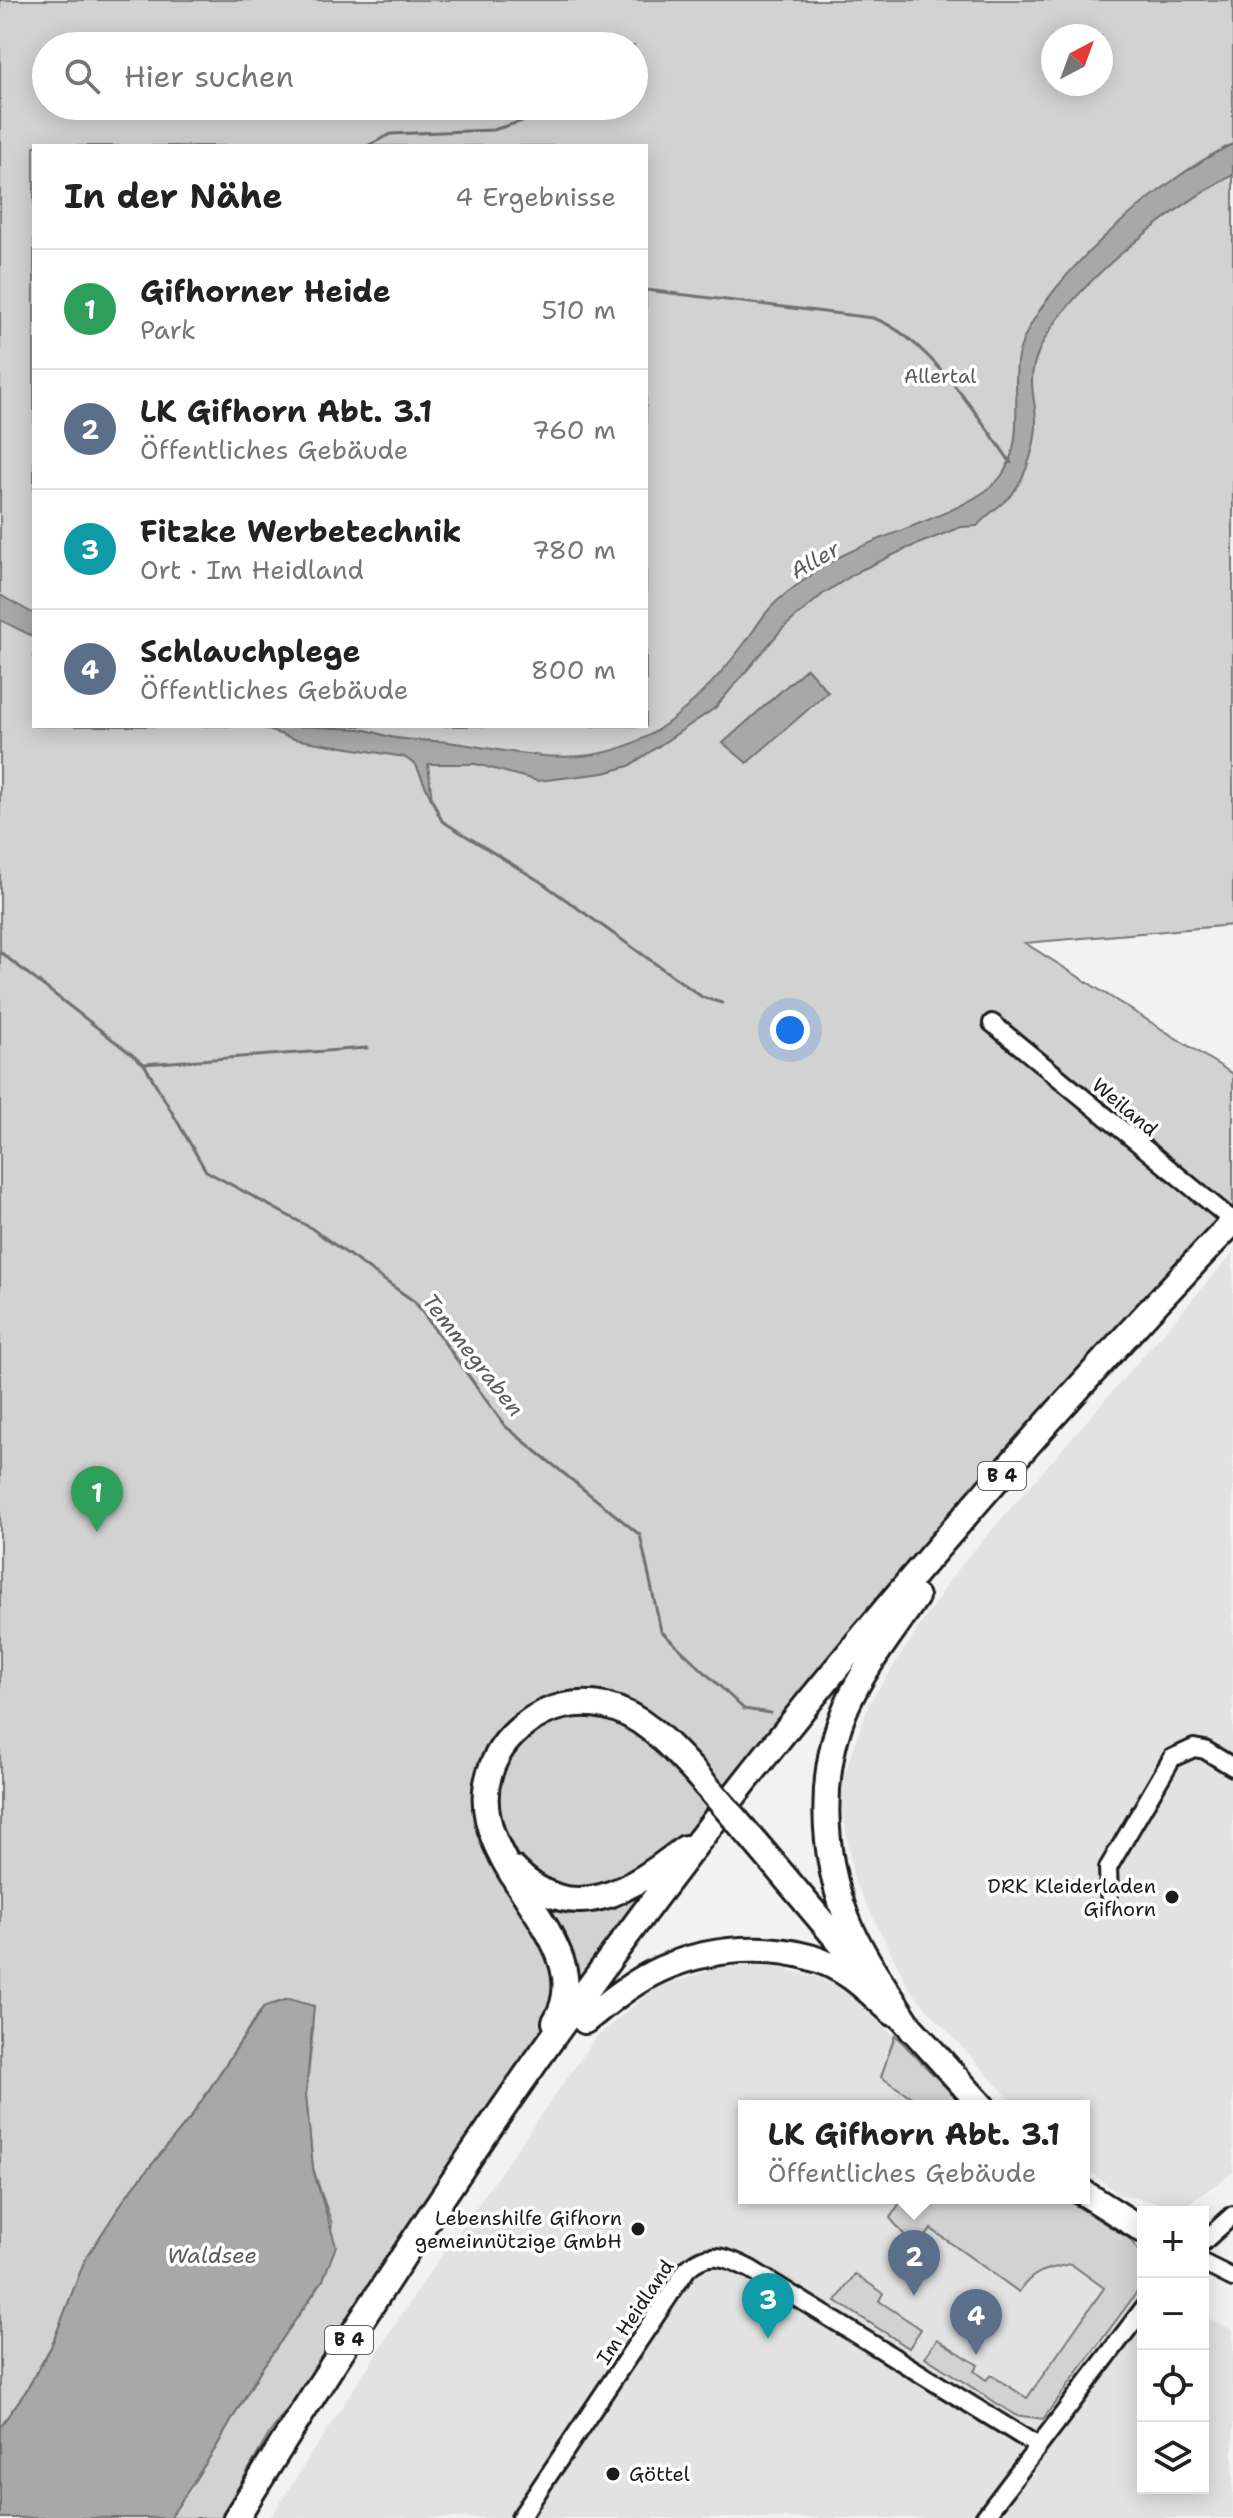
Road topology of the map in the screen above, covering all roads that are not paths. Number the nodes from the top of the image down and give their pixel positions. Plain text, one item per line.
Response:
1 (992, 1023) dead end
2 (1233, 1221) edge
3 (1233, 1242) edge
4 (916, 1597) junction
5 (1233, 1767) edge
6 (710, 1829) junction
7 (498, 1853) junction
8 (1109, 1894) dead end
9 (585, 2021) junction
10 (912, 2030) junction
11 (541, 2054) junction
12 (976, 2100) edge
13 (1090, 2197) edge
14 (1233, 2215) edge
15 (1137, 2226) edge
16 (1209, 2237) edge
17 (1209, 2266) edge
18 (1233, 2278) edge
19 (1137, 2317) edge
20 (1038, 2446) junction
21 (236, 2518) edge
22 (251, 2518) edge
23 (520, 2518) edge
24 (984, 2518) edge

1 - 2 street, Weiland
2 - 6 highway, B 4
3 - 4 highway, B 4
4 - 9 highway, B 4
4 - 10 highway
5 - 8 street
6 - 7 highway
6 - 11 highway, B 4
7 - 10 highway, bridge
7 - 11 highway
9 - 10 highway
9 - 22 highway, B 4
10 - 12 highway
11 - 21 highway, B 4
13 - 15 highway
14 - 16 street
17 - 18 street
19 - 20 street
20 - 23 street, Im Heidland
20 - 24 street

